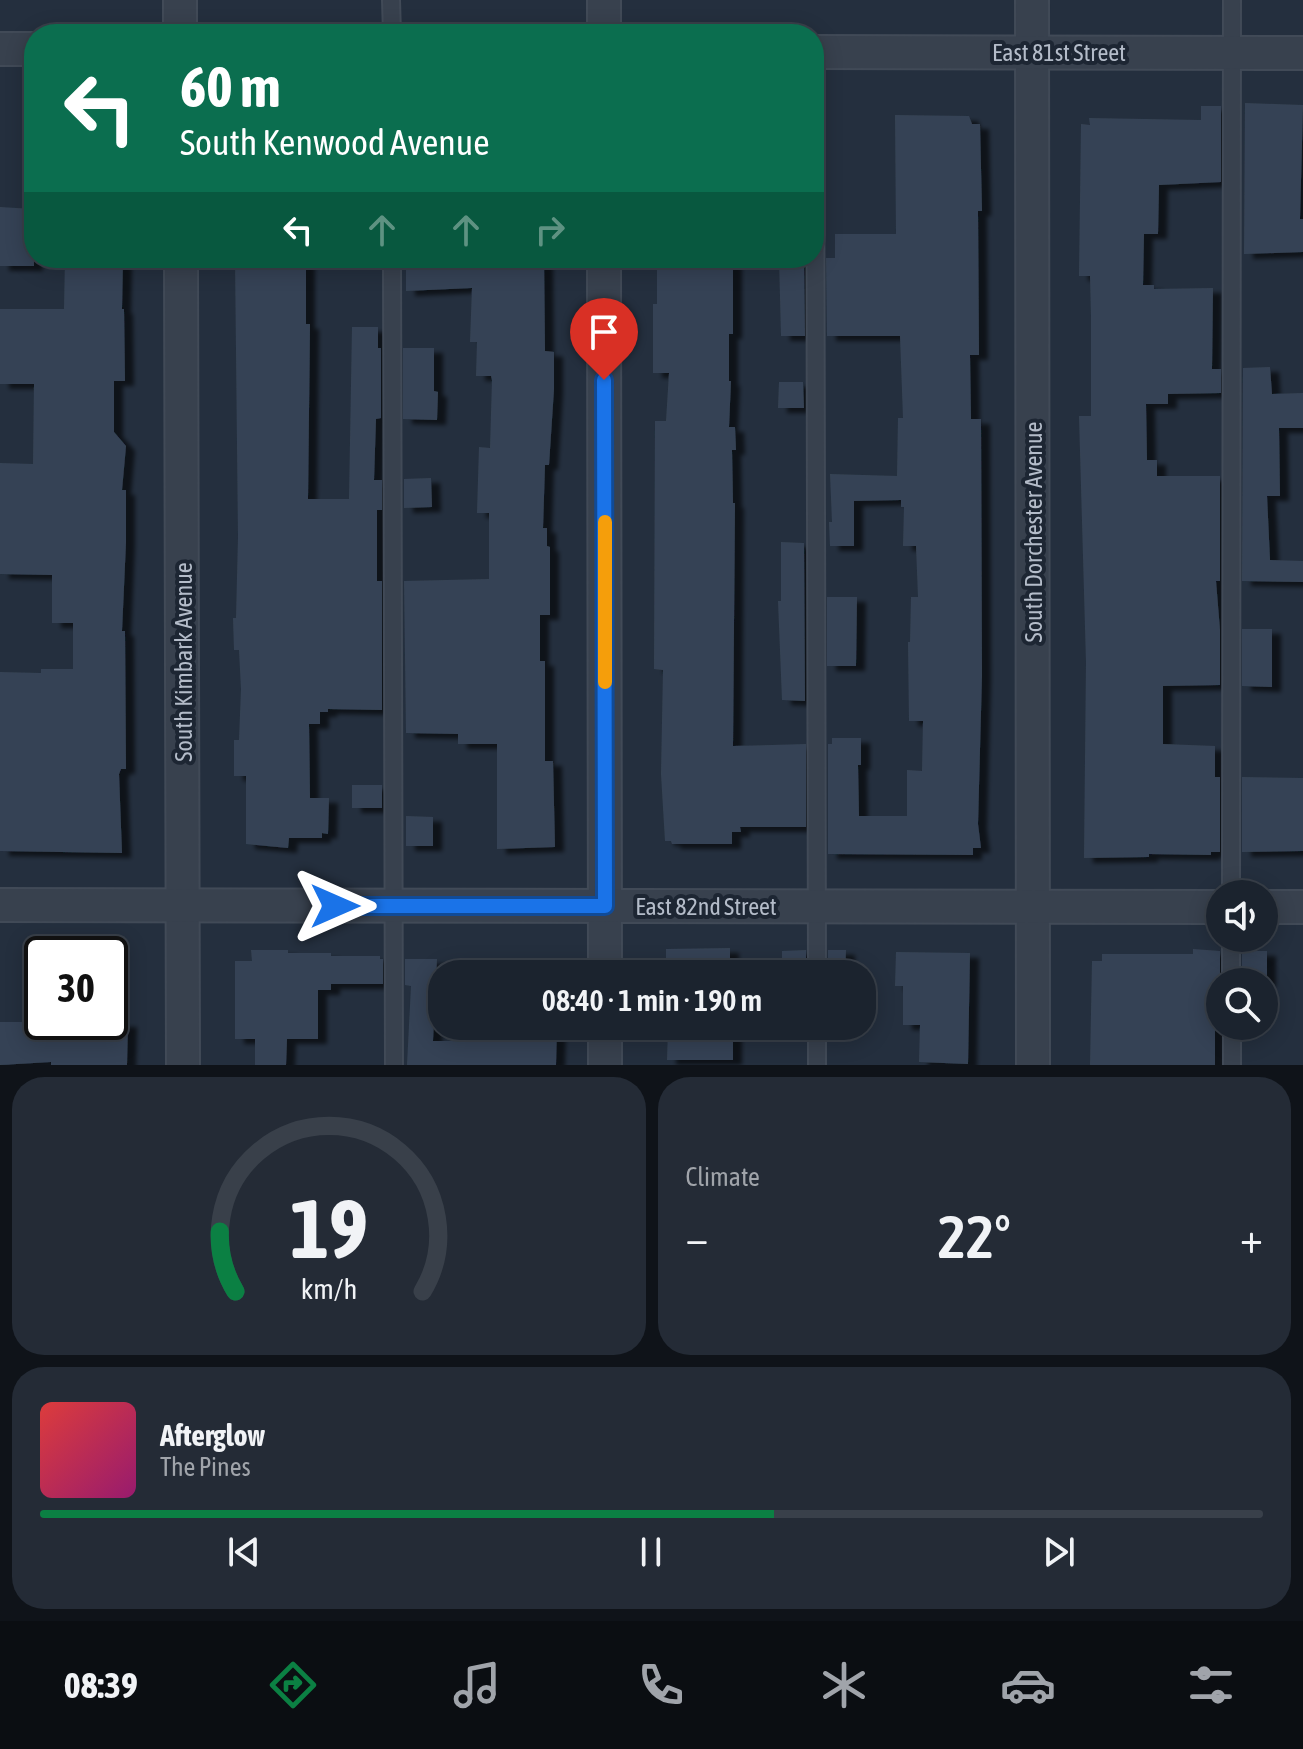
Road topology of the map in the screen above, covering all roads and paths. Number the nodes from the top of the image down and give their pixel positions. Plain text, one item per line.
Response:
1 (180, 0) edge
2 (391, 0) edge
3 (604, 0) edge
4 (1032, 0) edge
5 (1232, 0) edge
6 (180, 24) edge
7 (392, 24) edge
8 (604, 24) edge
9 (0, 49) edge
10 (24, 49) edge
11 (824, 52) edge
12 (1032, 52) junction
13 (1232, 53) junction
14 (1303, 53) edge
15 (181, 268) edge
16 (392, 268) edge
17 (604, 268) edge
18 (815, 268) edge
19 (1231, 880) edge
20 (0, 905) edge
21 (184, 906) junction
22 (393, 906) junction
23 (605, 906) junction
24 (817, 907) junction
25 (1033, 907) junction
26 (1206, 907) edge
27 (1278, 907) edge
28 (1303, 907) edge
29 (605, 960) edge
30 (817, 960) edge
31 (605, 1040) edge
32 (817, 1040) edge
33 (1232, 1040) edge
34 (183, 1065) edge
35 (394, 1065) edge
36 (605, 1065) edge
37 (817, 1065) edge
38 (1033, 1065) edge
39 (1232, 1065) edge

1 - 6 street
2 - 7 lane
3 - 8 street
4 - 12 street, South Dorchester Avenue
5 - 13 lane
9 - 10 street
11 - 12 street, East 81st Street
12 - 13 street, East 81st Street
12 - 25 street, South Dorchester Avenue
13 - 14 street, East 81st Street
13 - 19 lane
15 - 21 street, South Kimbark Avenue
16 - 22 lane
17 - 23 street
18 - 24 lane
20 - 21 street, East 82nd Street
21 - 22 street, East 82nd Street
21 - 34 street, South Kimbark Avenue
22 - 23 street, East 82nd Street
22 - 35 lane
23 - 24 street, East 82nd Street
23 - 29 street
24 - 25 street, East 82nd Street
24 - 30 lane
25 - 26 street, East 82nd Street
25 - 38 street, South Dorchester Avenue
27 - 28 street
31 - 36 street
32 - 37 lane
33 - 39 lane

